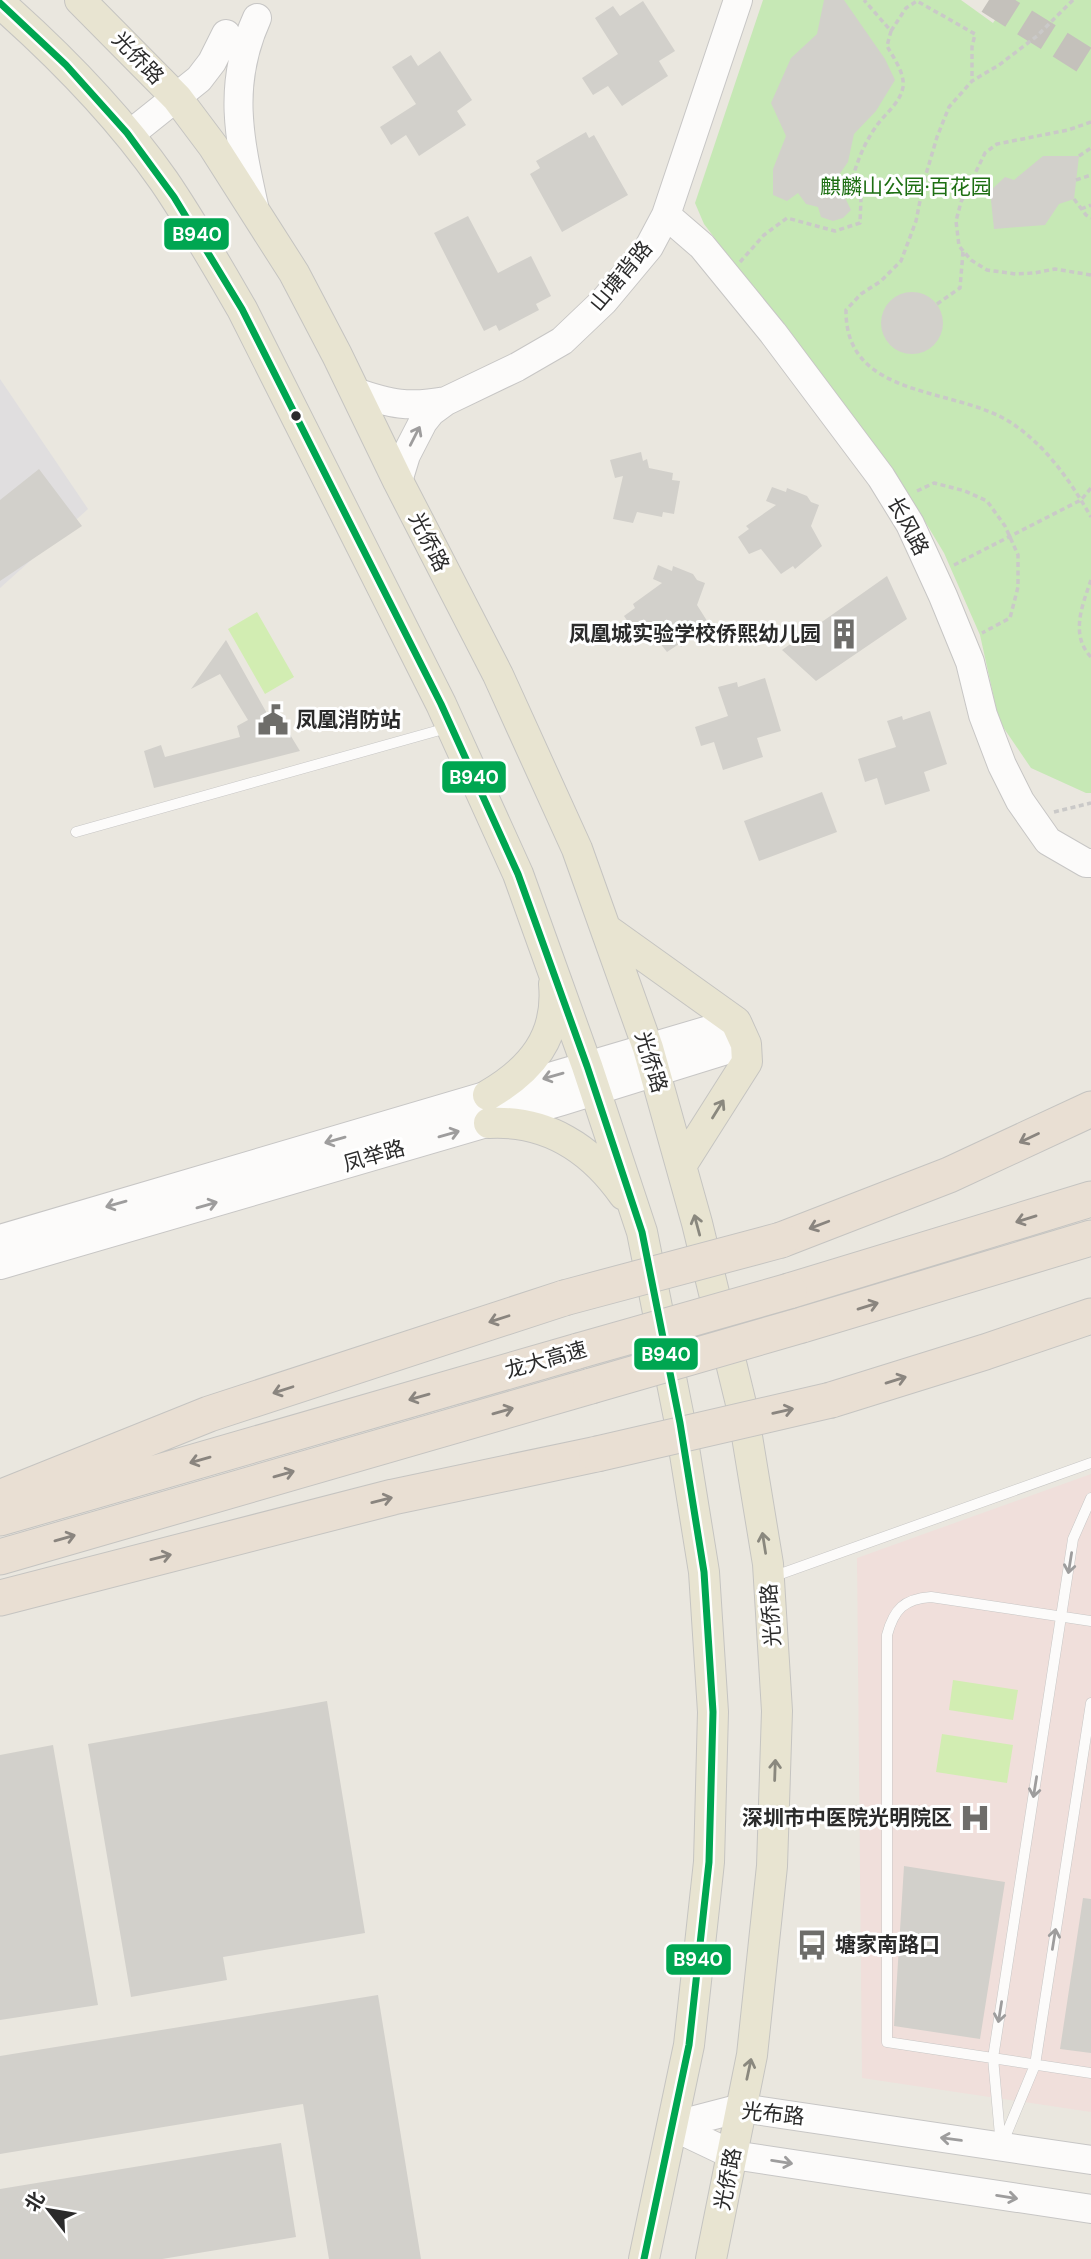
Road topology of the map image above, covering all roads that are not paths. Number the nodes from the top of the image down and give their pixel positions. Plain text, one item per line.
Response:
1 (80, 0) edge
2 (738, 0) edge
3 (0, 3) edge
4 (257, 18) dead end
5 (226, 34) dead end
6 (177, 98) junction
7 (129, 135) junction
8 (254, 206) junction
9 (666, 215) junction
10 (355, 392) junction
11 (446, 401) junction
12 (398, 481) junction
13 (451, 727) junction
14 (76, 832) dead end
15 (1091, 863) edge
16 (606, 929) junction
17 (553, 970) junction
18 (741, 1033) junction
19 (651, 1060) junction
20 (591, 1078) junction
21 (488, 1109) junction
22 (1091, 1109) edge
23 (681, 1166) junction
24 (1091, 1199) edge
25 (637, 1218) junction
26 (0, 1238) edge
27 (1091, 1238) edge
28 (0, 1265) edge
29 (1091, 1316) edge
30 (1091, 1463) edge
31 (0, 1498) edge
32 (1091, 1498) edge
33 (0, 1518) edge
34 (0, 1557) edge
35 (769, 1578) junction
36 (0, 1598) edge
37 (1062, 1616) junction
38 (1091, 1621) edge
39 (1091, 1703) edge
40 (993, 2058) junction
41 (1035, 2065) junction
42 (1091, 2073) edge
43 (741, 2108) junction
44 (672, 2126) junction
45 (1001, 2146) junction
46 (733, 2155) junction
47 (1091, 2160) edge
48 (1091, 2209) edge
49 (644, 2259) edge
50 (711, 2259) edge

1 - 6 main road, 光侨路
2 - 9 street, 山塘背路
3 - 7 main road
4 - 8 street
5 - 6 street
6 - 7 street
6 - 8 main road, 光侨路
7 - 13 main road
8 - 10 main road, 光侨路
9 - 11 street, 山塘背路
9 - 15 street, 长风路
10 - 11 street
10 - 12 main road, 光侨路
12 -> 11 street
12 - 16 main road, 光侨路
13 - 14 lane
13 - 17 main road
16 - 18 main road
16 - 19 main road, 光侨路
17 - 20 main road
17 - 21 main road
18 - 19 street, 凤举路
23 -> 18 main road
19 - 20 street, 凤举路
19 - 23 main road, 光侨路
20 - 21 street, 凤举路
20 - 25 main road
21 - 25 main road
21 -> 26 street, 凤举路
28 -> 21 street, 凤举路
22 -> 31 highway, bridge
35 -> 23 main road, 光侨路
24 -> 33 highway, 龙大高速, bridge
25 - 44 main road
34 -> 27 highway, 龙大高速, bridge
36 -> 29 highway, bridge
30 - 35 lane
32 -> 37 lane
43 -> 35 main road, 光侨路
37 - 38 lane
37 -> 40 lane
37 - 40 lane
41 -> 39 lane
40 - 41 lane
40 - 45 lane
41 - 42 lane
41 - 45 lane
43 - 44 street, 光布路
45 -> 43 street, 光布路
43 - 46 main road, 光侨路
44 - 46 street
44 - 49 main road
45 - 47 street, 光布路
46 -> 48 street
46 - 50 main road, 光侨路

